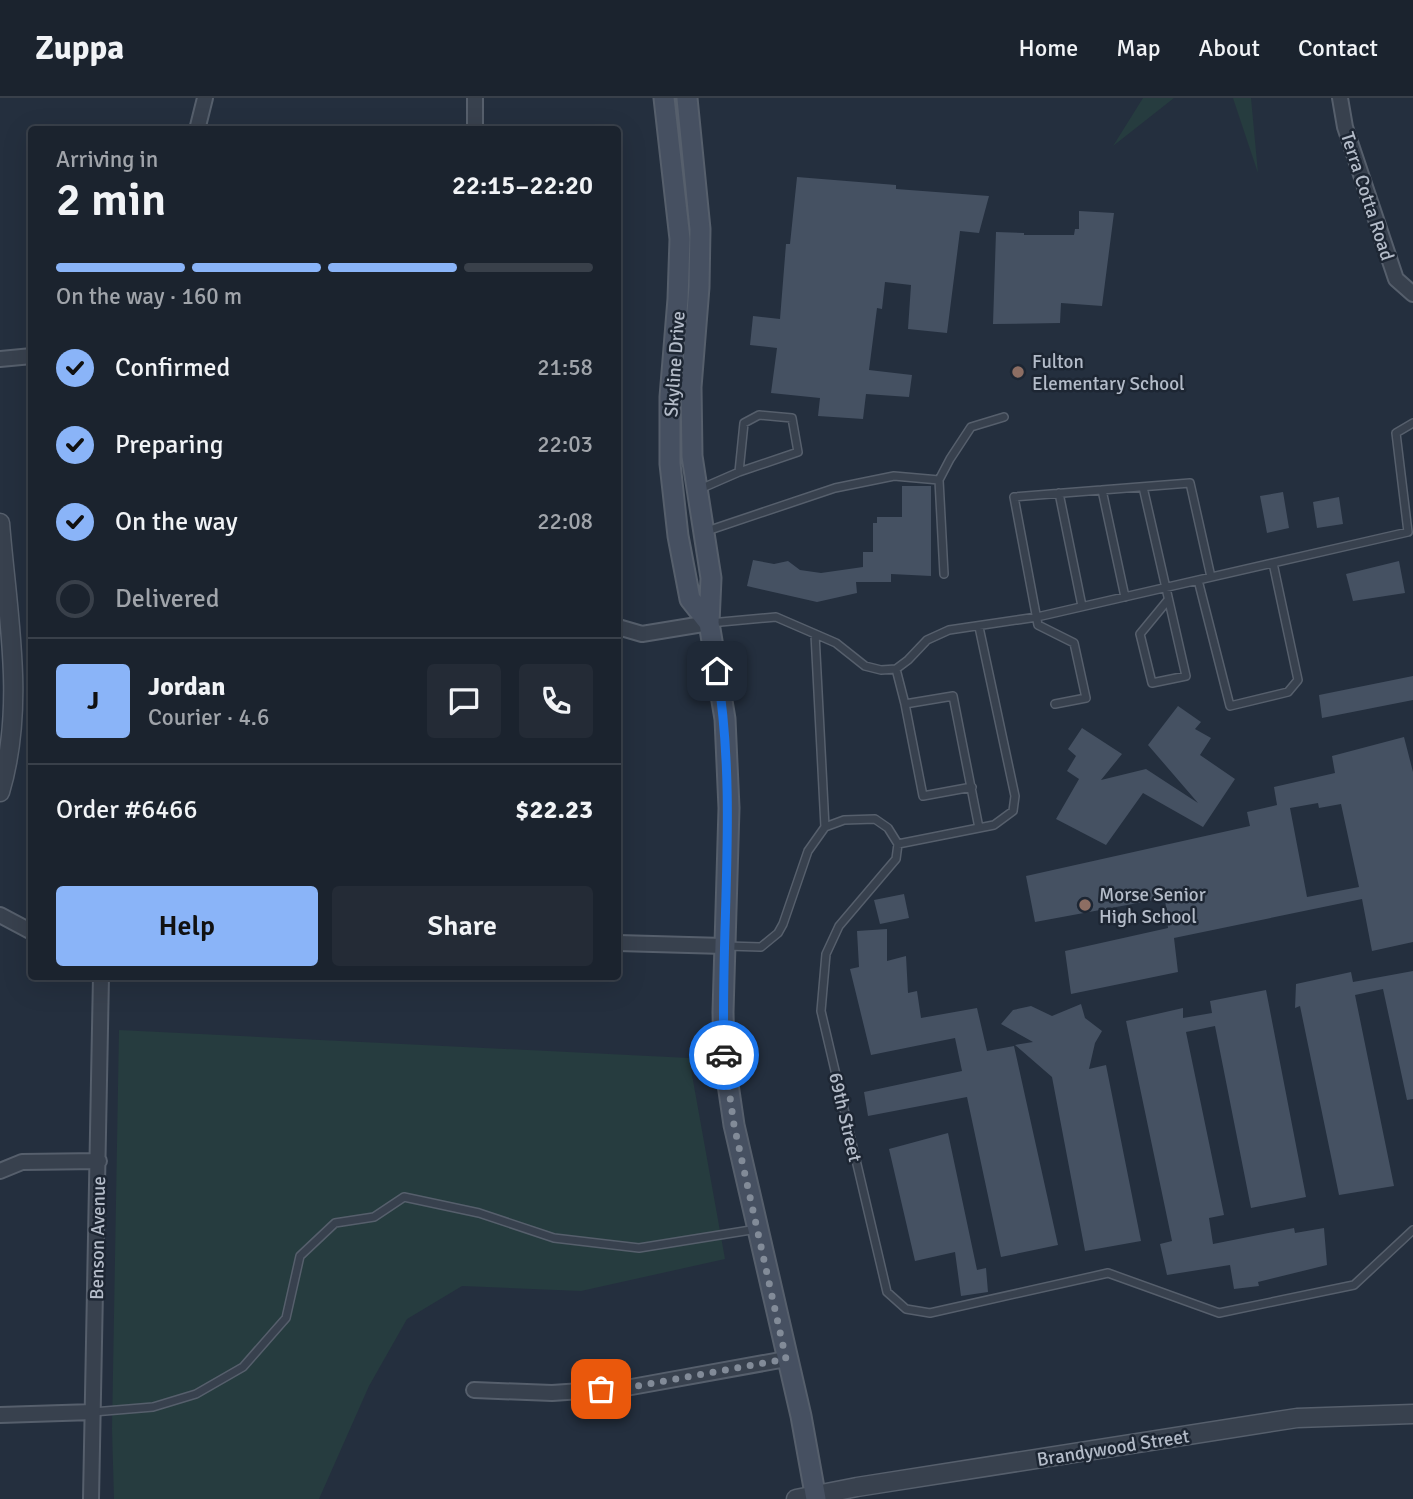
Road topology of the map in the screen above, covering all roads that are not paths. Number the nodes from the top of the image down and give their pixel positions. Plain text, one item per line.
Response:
1 (205, 98) edge
2 (475, 98) edge
3 (664, 98) edge
4 (687, 98) edge
5 (1340, 98) edge
6 (198, 126) edge
7 (475, 126) edge
8 (1409, 291) edge
9 (28, 356) edge
10 (0, 359) edge
11 (1004, 417) dead end
12 (1413, 424) edge
13 (739, 472) junction
14 (939, 480) junction
15 (1143, 487) junction
16 (1102, 490) junction
17 (697, 491) junction
18 (1059, 493) junction
19 (0, 523) edge
20 (703, 532) junction
21 (1410, 532) edge
22 (1273, 563) junction
23 (944, 574) dead end
24 (1211, 577) junction
25 (1198, 580) junction
26 (2, 581) edge
27 (1165, 587) junction
28 (1125, 597) junction
29 (1168, 600) junction
30 (1082, 606) junction
31 (1037, 617) junction
32 (709, 623) junction
33 (979, 627) junction
34 (621, 628) edge
35 (815, 634) junction
36 (896, 669) junction
37 (905, 704) junction
38 (1055, 704) dead end
39 (972, 787) junction
40 (0, 792) edge
41 (825, 827) junction
42 (979, 828) junction
43 (898, 844) junction
44 (0, 915) edge
45 (28, 930) edge
46 (621, 943) edge
47 (724, 946) junction
48 (101, 980) edge
49 (99, 1161) junction
50 (0, 1171) edge
51 (757, 1229) junction
52 (1413, 1230) edge
53 (786, 1359) junction
54 (474, 1390) dead end
55 (93, 1412) junction
56 (1413, 1413) edge
57 (0, 1415) edge
58 (816, 1497) edge
59 (91, 1499) edge
60 (796, 1499) edge

1 - 6 street
2 - 7 street
3 - 32 main road, Skyline Drive
4 - 17 main road, Skyline Drive
5 - 8 street, Terra Cotta Road
9 - 10 street
11 - 14 lane
12 - 21 lane
13 - 13 lane
13 - 17 lane
14 - 20 lane
14 - 23 lane
15 - 16 lane
15 - 24 lane
15 - 27 lane
16 - 18 lane
16 - 28 lane
17 - 20 main road, Skyline Drive
18 - 30 lane
18 - 31 lane
19 - 26 street
20 - 32 main road, Skyline Drive
21 - 22 lane
22 - 24 lane
22 - 25 lane
24 - 25 lane
25 - 27 lane
26 - 40 street
27 - 28 lane
27 - 29 lane
28 - 30 lane
29 - 29 lane
30 - 31 lane
31 - 33 lane
31 - 38 lane
32 - 34 street
32 - 35 lane
32 - 47 main road, Skyline Drive
33 - 36 lane
33 - 42 lane
35 - 36 lane
35 - 41 lane
36 - 37 lane
37 - 39 lane
37 - 39 lane
39 - 42 lane
41 - 43 lane
41 - 47 lane
42 - 43 lane
43 - 52 lane, 69th Street
44 - 45 street
46 - 47 street
47 - 51 main road, Skyline Drive
48 - 49 street, Benson Avenue
49 - 50 street
49 - 55 street, Benson Avenue
51 - 53 main road, Skyline Drive
51 - 55 lane
53 - 54 street
53 - 58 main road, Skyline Drive
55 - 57 street
55 - 59 street, Benson Avenue
56 - 58 street, Brandywood Street
58 - 60 street, Brandywood Street

